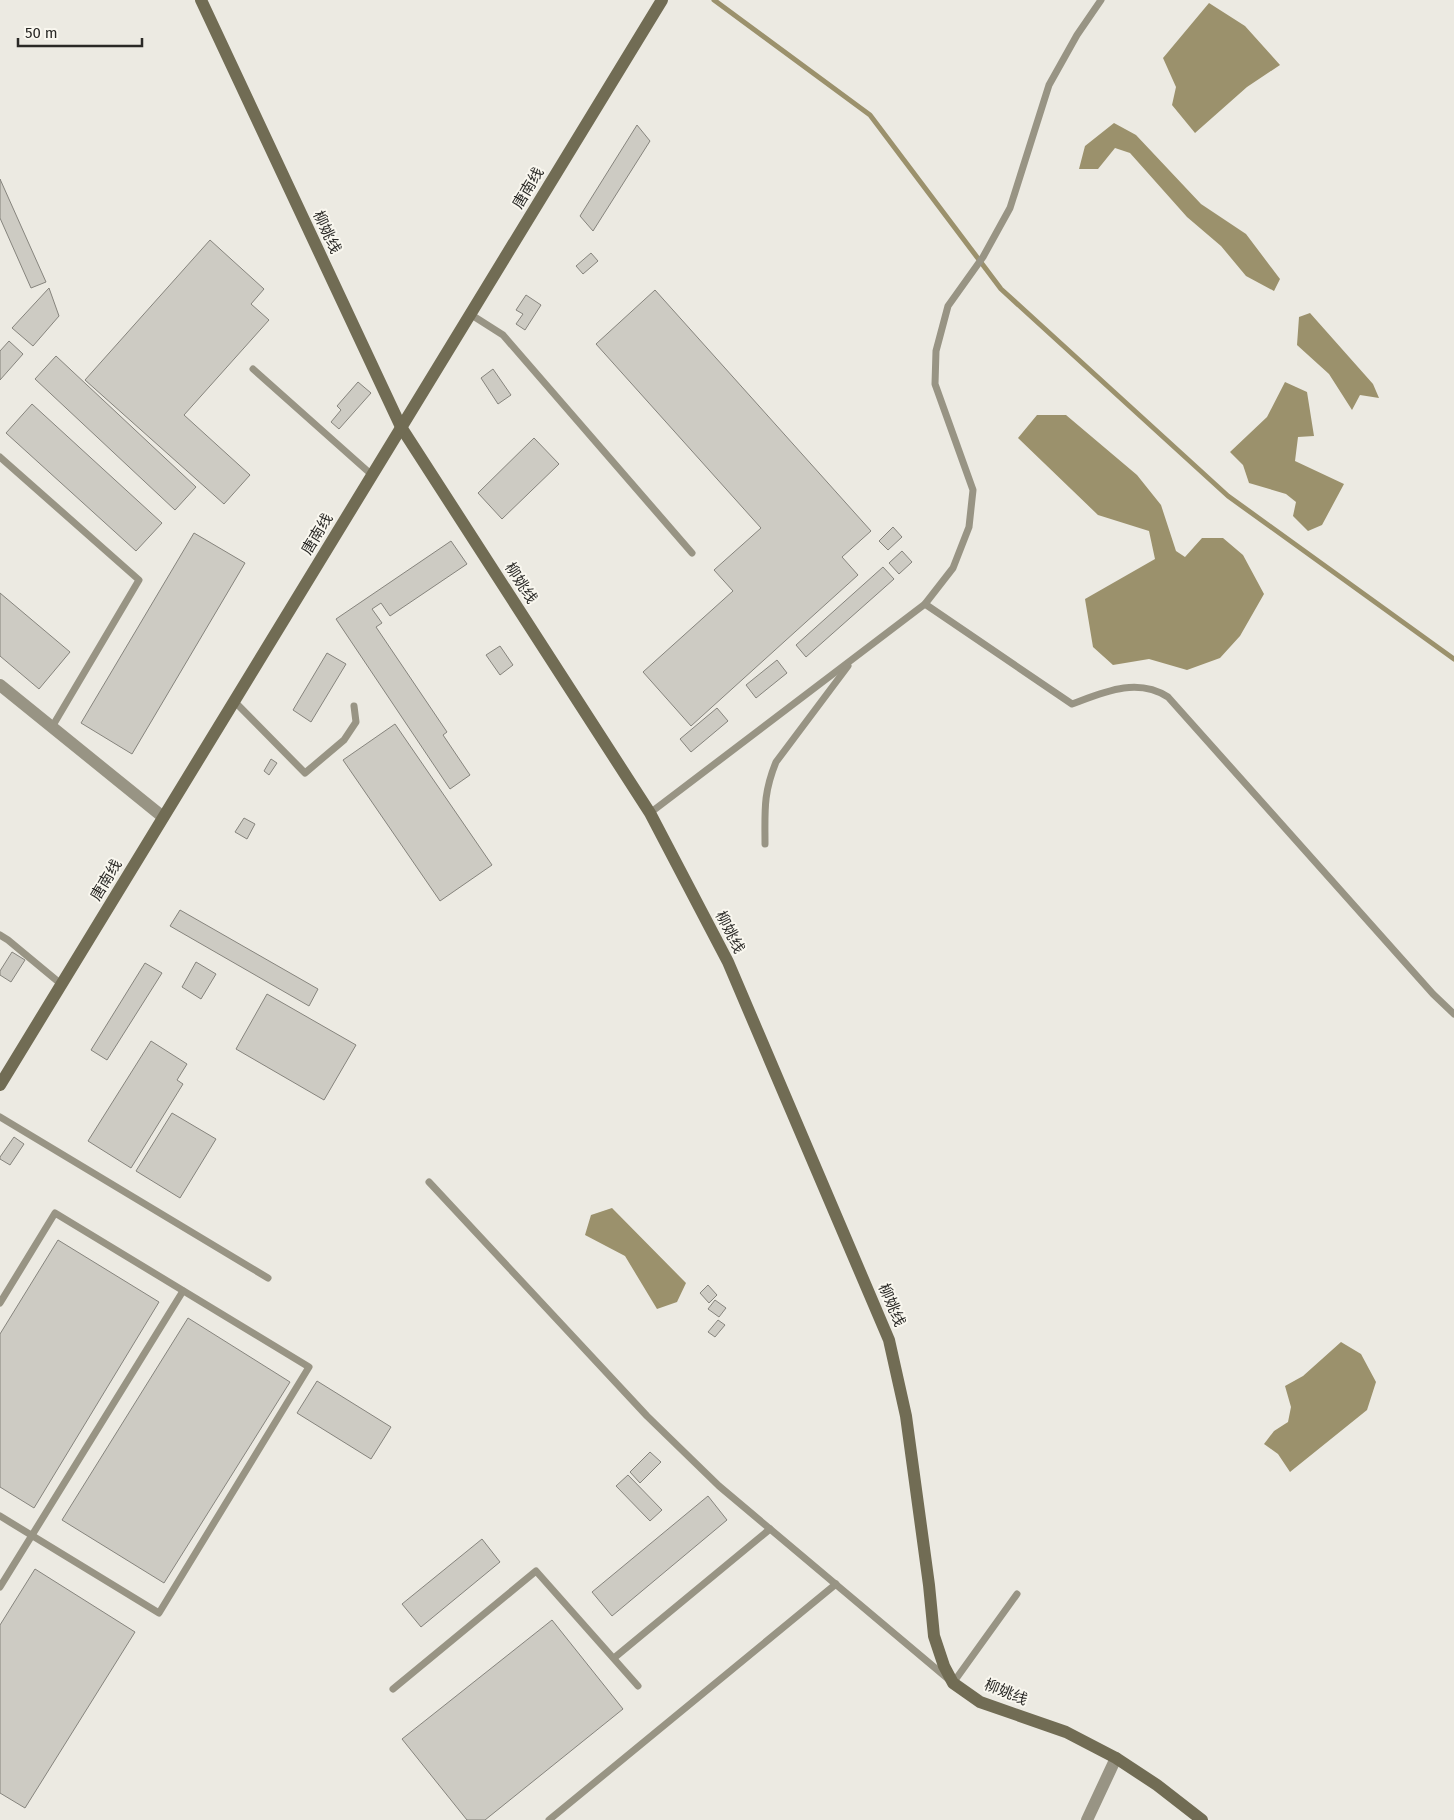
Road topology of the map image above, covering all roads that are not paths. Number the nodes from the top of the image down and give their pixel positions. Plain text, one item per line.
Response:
1 (201, 0) edge
2 (662, 0) edge
3 (1101, 0) edge
4 (470, 314) junction
5 (253, 369) dead end
6 (401, 427) junction
7 (0, 458) edge
8 (372, 475) junction
9 (692, 553) dead end
10 (925, 604) junction
11 (852, 660) junction
12 (0, 685) edge
13 (234, 701) junction
14 (354, 706) dead end
15 (52, 727) junction
16 (650, 813) junction
17 (163, 817) junction
18 (765, 844) dead end
19 (0, 935) edge
20 (61, 984) junction
21 (1454, 1014) edge
22 (0, 1085) edge
23 (0, 1117) edge
24 (429, 1182) dead end
25 (268, 1278) dead end
26 (183, 1291) junction
27 (0, 1304) edge
28 (0, 1516) edge
29 (770, 1529) junction
30 (32, 1535) junction
31 (836, 1584) junction
32 (0, 1587) edge
33 (1017, 1594) dead end
34 (614, 1658) junction
35 (954, 1683) junction
36 (638, 1686) dead end
37 (393, 1689) dead end
38 (1116, 1758) junction
39 (549, 1820) edge
40 (1087, 1820) edge
41 (1202, 1820) edge

1 - 6 street, 柳姚线
2 - 4 street, 唐南线
3 - 10 lane
4 - 6 street, 唐南线
4 - 9 lane
5 - 8 lane
6 - 8 street, 唐南线
6 - 16 street, 柳姚线
7 - 15 lane
8 - 13 street, 唐南线
10 - 11 lane
10 - 21 lane
11 - 16 lane
11 - 18 lane
12 - 15 street
13 - 14 lane
13 - 17 street, 唐南线
15 - 17 street
16 - 35 street, 柳姚线
17 - 20 street, 唐南线
19 - 20 lane
20 - 22 street, 唐南线
23 - 25 lane
24 - 29 lane
26 - 27 lane
26 - 30 lane
26 - 30 lane
28 - 30 lane
29 - 31 lane
29 - 34 lane
30 - 32 lane
31 - 35 lane
31 - 39 lane
33 - 35 lane
34 - 36 lane
34 - 37 lane
35 - 38 street, 柳姚线
38 - 40 street
38 - 41 street, 柳姚线

